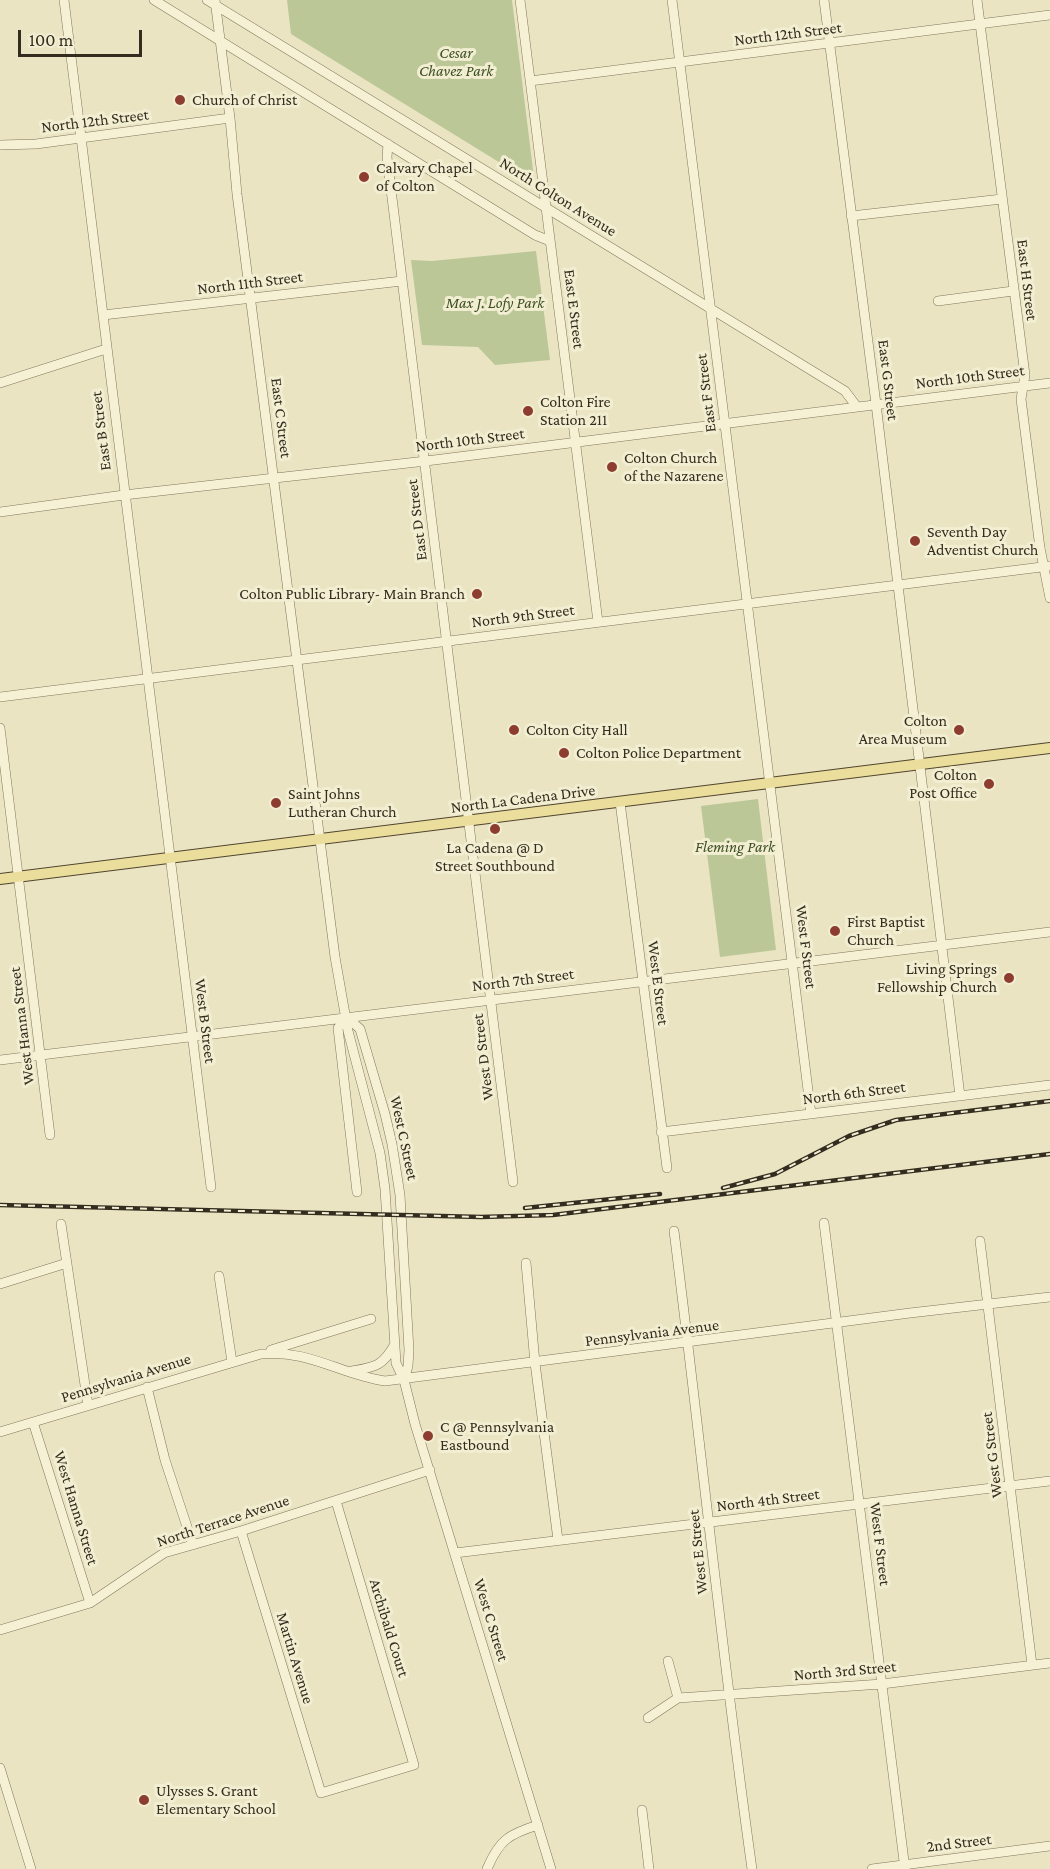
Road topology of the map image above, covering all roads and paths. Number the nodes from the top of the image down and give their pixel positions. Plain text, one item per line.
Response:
1 (64, 0) edge
2 (154, 0) edge
3 (520, 0) edge
4 (672, 0) edge
5 (824, 0) edge
6 (977, 0) edge
7 (212, 2) edge
8 (1050, 15) edge
9 (980, 25) junction
10 (220, 41) junction
11 (830, 44) junction
12 (680, 63) junction
13 (530, 81) junction
14 (230, 118) junction
15 (80, 137) junction
16 (388, 144) junction
17 (0, 145) edge
18 (1002, 199) junction
19 (546, 207) junction
20 (851, 216) junction
21 (550, 241) junction
22 (402, 281) junction
23 (1013, 291) junction
24 (251, 298) junction
25 (938, 301) dead end
26 (711, 309) junction
27 (103, 315) junction
28 (106, 349) junction
29 (0, 383) edge
30 (1050, 383) edge
31 (1023, 386) junction
32 (876, 404) junction
33 (857, 406) junction
34 (724, 423) junction
35 (575, 442) junction
36 (426, 461) junction
37 (273, 478) junction
38 (124, 495) junction
39 (0, 512) edge
40 (1047, 566) edge
41 (897, 585) junction
42 (1050, 598) edge
43 (748, 603) junction
44 (598, 622) junction
45 (447, 641) junction
46 (296, 660) junction
47 (147, 679) junction
48 (0, 697) edge
49 (0, 728) edge
50 (1050, 748) edge
51 (920, 765) junction
52 (770, 783) junction
53 (620, 802) junction
54 (469, 821) junction
55 (320, 839) junction
56 (170, 858) junction
57 (20, 877) junction
58 (0, 879) edge
59 (1050, 932) edge
60 (942, 945) junction
61 (793, 962) junction
62 (644, 981) junction
63 (491, 999) junction
64 (347, 1017) junction
65 (192, 1036) junction
66 (41, 1055) junction
67 (0, 1060) edge
68 (1050, 1085) edge
69 (960, 1095) junction
70 (811, 1114) junction
71 (661, 1132) junction
72 (50, 1136) dead end
73 (667, 1168) dead end
74 (513, 1182) dead end
75 (211, 1187) dead end
76 (357, 1192) dead end
77 (824, 1222) dead end
78 (61, 1224) dead end
79 (674, 1231) dead end
80 (980, 1241) dead end
81 (67, 1263) junction
82 (526, 1263) dead end
83 (219, 1276) dead end
84 (0, 1284) edge
85 (1050, 1297) edge
86 (989, 1304) junction
87 (370, 1319) dead end
88 (836, 1323) junction
89 (688, 1343) junction
90 (395, 1344) junction
91 (261, 1353) junction
92 (232, 1362) junction
93 (535, 1363) junction
94 (350, 1371) junction
95 (404, 1380) junction
96 (147, 1387) junction
97 (88, 1405) junction
98 (33, 1422) junction
99 (0, 1432) edge
100 (430, 1470) junction
101 (1050, 1481) edge
102 (1010, 1486) junction
103 (336, 1501) junction
104 (860, 1504) junction
105 (710, 1522) junction
106 (241, 1531) junction
107 (558, 1540) junction
108 (193, 1545) junction
109 (455, 1553) junction
110 (90, 1603) junction
111 (0, 1630) edge
112 (668, 1661) dead end
113 (1050, 1663) edge
114 (1032, 1665) junction
115 (882, 1684) junction
116 (728, 1695) junction
117 (678, 1698) junction
118 (648, 1718) dead end
119 (1, 1772) edge
120 (321, 1793) joint
121 (642, 1810) dead end
122 (538, 1825) junction
123 (1050, 1846) edge
124 (905, 1867) edge
125 (32, 1869) edge
126 (488, 1869) edge
127 (551, 1869) edge
128 (649, 1869) edge
129 (752, 1869) edge
130 (872, 1869) edge

1 - 15 street, East B Street
2 - 10 street
3 - 13 street, East E Street
4 - 12 street, East F Street
5 - 11 street, East G Street
6 - 9 street, East H Street
7 - 10 street, East C Street
7 - 19 street, North Colton Avenue
8 - 9 street, North 12th Street
9 - 11 street, North 12th Street
9 - 18 street, East H Street
10 - 14 street, East C Street
10 - 16 street
11 - 12 street, North 12th Street
11 - 20 street, East G Street
12 - 13 street, North 12th Street
12 - 26 street, East F Street
13 - 19 street, East E Street
14 - 15 street, North 12th Street
14 - 24 street, East C Street
15 - 17 street, North 12th Street
15 - 27 street, East B Street
16 - 21 street
16 - 22 street, East D Street
18 - 20 street
18 - 23 street, East H Street
19 - 21 street, East E Street
19 - 26 street, North Colton Avenue
20 - 32 street, East G Street
21 - 35 street, East E Street
22 - 24 street, North 11th Street
22 - 36 street, East D Street
23 - 25 street
23 - 31 street, East H Street
24 - 27 street, North 11th Street
24 - 37 street, East C Street
26 - 33 street, North Colton Avenue
26 - 34 street, East F Street
27 - 28 street, East B Street
28 - 29 street
28 - 38 street, East B Street
30 - 31 street, North 10th Street
31 - 32 street, North 10th Street
31 - 40 street, East H Street
32 - 33 street, North 10th Street
32 - 41 street, East G Street
33 - 34 street, North 10th Street
34 - 35 street, North 10th Street
34 - 43 street, East F Street
35 - 36 street, North 10th Street
35 - 44 street, East E Street
36 - 37 street, North 10th Street
36 - 45 street, East D Street
37 - 38 street, North 10th Street
37 - 46 street, East C Street
38 - 39 street, North 10th Street
38 - 47 street, East B Street
40 - 41 street, North 9th Street
40 - 42 street, East H Street
41 - 43 street, North 9th Street
41 - 51 street, East G Street
43 - 44 street, North 9th Street
43 - 52 street, East F Street
44 - 45 street, North 9th Street
45 - 46 street, North 9th Street
45 - 54 street, East D Street
46 - 47 street, North 9th Street
46 - 55 street, East C Street
47 - 48 street, North 9th Street
47 - 56 street, East B Street
49 - 57 street, West Hanna Street
50 - 51 main road, North La Cadena Drive
51 - 52 main road, North La Cadena Drive
51 - 60 street
52 - 53 main road, North La Cadena Drive
52 - 61 street, West F Street
53 - 54 main road, North La Cadena Drive
53 - 62 street, West E Street
54 - 55 main road, North La Cadena Drive
54 - 63 street, West D Street
55 - 56 main road, North La Cadena Drive
55 - 64 street, West C Street
56 - 57 main road, North La Cadena Drive
56 - 65 street, West B Street
57 - 58 main road, North La Cadena Drive
57 - 66 street, West Hanna Street
59 - 60 street, North 7th Street
60 - 61 street, North 7th Street
60 - 69 street
61 - 62 street, North 7th Street
61 - 70 street, West F Street
62 - 63 street, North 7th Street
62 - 71 street, West E Street
63 - 64 street, North 7th Street
63 - 74 street, West D Street
64 - 65 street, North 7th Street
64 - 76 street
64 - 90 street, West C Street
64 - 95 street, West C Street
65 - 66 street, North 7th Street
65 - 75 street, West B Street
66 - 67 street, North 7th Street
66 - 72 street, West Hanna Street
68 - 69 street, North 6th Street
69 - 70 street, North 6th Street
70 - 71 street, North 6th Street
71 - 73 street, West E Street
77 - 88 street, West F Street
78 - 81 street
79 - 89 street, West E Street
80 - 86 street, West G Street
81 - 84 street
81 - 97 street
82 - 93 street
83 - 92 street
85 - 86 street, Pennsylvania Avenue
86 - 88 street, Pennsylvania Avenue
86 - 102 street, West G Street
87 - 91 street, Pennsylvania Avenue
88 - 89 street, Pennsylvania Avenue
88 - 104 street, West F Street
89 - 93 street, Pennsylvania Avenue
89 - 105 street, West E Street
90 - 94 street
90 - 95 street, West C Street
91 - 92 street, Pennsylvania Avenue
91 - 94 street, Pennsylvania Avenue
92 - 96 street, Pennsylvania Avenue
93 - 95 street, Pennsylvania Avenue
93 - 107 street
94 - 95 street, Pennsylvania Avenue
95 - 100 street, West C Street
96 - 97 street, Pennsylvania Avenue
96 - 108 street
97 - 98 street, Pennsylvania Avenue
98 - 99 street, Pennsylvania Avenue
98 - 110 street, West Hanna Street
100 - 103 street, North Terrace Avenue
100 - 109 street, West C Street
101 - 102 street, North 4th Street
102 - 104 street, North 4th Street
102 - 114 street, West G Street
103 - 106 street, North Terrace Avenue
103 - 120 street, Archibald Court
104 - 105 street, North 4th Street
104 - 115 street, West F Street
105 - 107 street, North 4th Street
105 - 116 street, West E Street
106 - 108 street, North Terrace Avenue
106 - 120 street, Martin Avenue
107 - 109 street, North 4th Street
108 - 110 street, North Terrace Avenue
109 - 122 street, West C Street
110 - 111 street, North Terrace Avenue
112 - 117 street
113 - 114 street, North 3rd Street
114 - 115 street, North 3rd Street
115 - 116 street, North 3rd Street
115 - 124 street, West F Street
116 - 117 street, North 3rd Street
116 - 129 street, West E Street
117 - 118 street
119 - 125 street
121 - 128 street
122 - 126 street
122 - 127 street, West C Street
123 - 124 street, 2nd Street
124 - 130 street, 2nd Street

